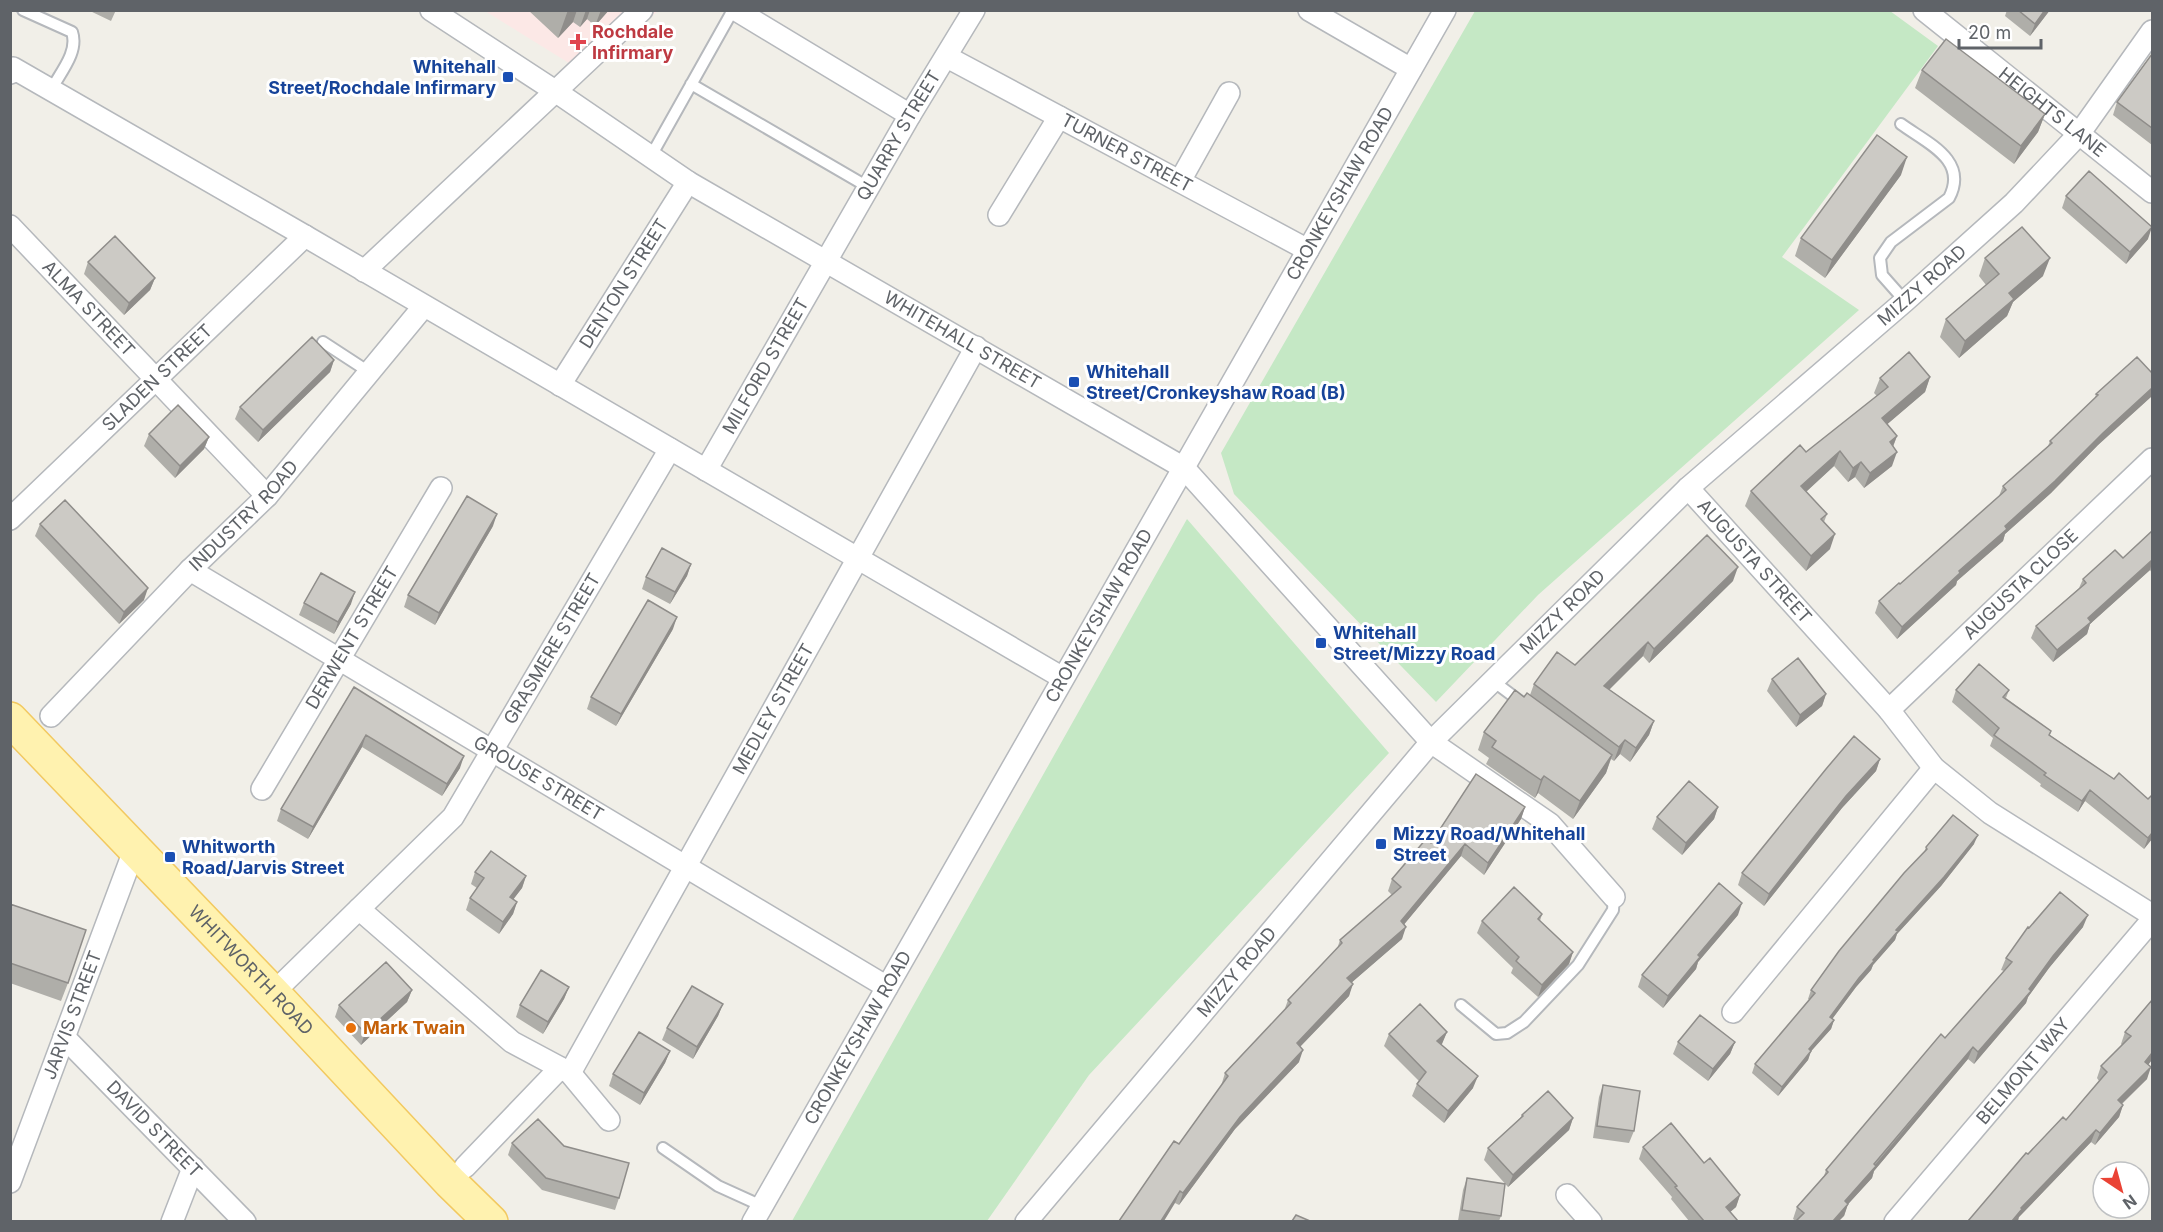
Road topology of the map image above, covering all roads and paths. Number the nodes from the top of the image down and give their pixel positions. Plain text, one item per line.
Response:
1 (23, 10) edge
2 (431, 10) edge
3 (642, 10) edge
4 (734, 10) edge
5 (974, 10) edge
6 (1309, 10) edge
7 (1445, 10) edge
8 (1926, 11) edge
9 (2152, 31) edge
10 (947, 57) junction
11 (1411, 69) junction
12 (12, 71) edge
13 (691, 84) junction
14 (51, 90) junction
15 (555, 91) junction
16 (1229, 93) dead end
17 (910, 115) junction
18 (1059, 117) junction
19 (1901, 124) dead end
20 (2079, 134) junction
21 (651, 156) junction
22 (1179, 181) junction
23 (688, 182) junction
24 (868, 188) junction
25 (2152, 192) edge
26 (999, 215) dead end
27 (10, 226) edge
28 (305, 236) junction
29 (1308, 250) junction
30 (825, 262) junction
31 (364, 271) junction
32 (1905, 301) junction
33 (424, 306) junction
34 (323, 342) dead end
35 (976, 347) junction
36 (369, 372) junction
37 (156, 380) junction
38 (560, 385) junction
39 (670, 449) junction
40 (2152, 459) edge
41 (1184, 468) junction
42 (706, 470) junction
43 (441, 488) dead end
44 (1688, 488) junction
45 (267, 496) junction
46 (10, 519) edge
47 (858, 559) junction
48 (190, 570) junction
49 (339, 659) junction
50 (1063, 678) junction
51 (1493, 681) junction
52 (1531, 709) edge
53 (1889, 710) junction
54 (51, 716) dead end
55 (10, 719) edge
56 (1431, 742) junction
57 (492, 751) junction
58 (1934, 768) junction
59 (262, 789) dead end
60 (135, 848) junction
61 (686, 867) junction
62 (1614, 897) joint
63 (359, 909) junction
64 (2152, 918) edge
65 (887, 987) junction
66 (273, 993) junction
67 (1461, 1005) dead end
68 (1733, 1012) dead end
69 (64, 1037) junction
70 (565, 1070) junction
71 (609, 1120) dead end
72 (663, 1148) dead end
73 (465, 1167) dead end
74 (193, 1168) junction
75 (10, 1182) edge
76 (1567, 1195) dead end
77 (758, 1214) edge
78 (172, 1221) edge
79 (245, 1221) edge
80 (491, 1221) edge
81 (1026, 1221) edge
82 (1591, 1221) edge
83 (1895, 1221) edge

1 - 14 lane
2 - 15 street, WHITEHALL STREET
3 - 15 street
4 - 13 lane
4 - 17 street
5 - 10 street, QUARRY STREET
6 - 11 street
7 - 11 street, CRONKEYSHAW ROAD
8 - 20 street, HEIGHTS LANE
9 - 20 street, MIZZY ROAD
10 - 17 street, QUARRY STREET
10 - 18 street, TURNER STREET
11 - 29 street, CRONKEYSHAW ROAD
12 - 14 street
13 - 21 lane
13 - 24 lane
14 - 28 street
15 - 21 street, WHITEHALL STREET
15 - 31 street
16 - 22 street
17 - 24 street, QUARRY STREET
18 - 22 street, TURNER STREET
18 - 26 street
19 - 32 lane
20 - 25 street, HEIGHTS LANE
20 - 32 street, MIZZY ROAD
21 - 23 street, WHITEHALL STREET
22 - 29 street, TURNER STREET
23 - 30 street, WHITEHALL STREET
23 - 38 street, DENTON STREET
24 - 30 street, QUARRY STREET
27 - 37 street, ALMA STREET
28 - 31 street
28 - 37 street, SLADEN STREET
29 - 41 street, CRONKEYSHAW ROAD
30 - 35 street, WHITEHALL STREET
30 - 42 street, MILFORD STREET
31 - 33 street
32 - 44 street, MIZZY ROAD
33 - 36 street, INDUSTRY ROAD
33 - 38 street
34 - 36 lane
35 - 41 street, WHITEHALL STREET
35 - 47 street, MEDLEY STREET
36 - 45 street, INDUSTRY ROAD
37 - 45 street, ALMA STREET
37 - 46 street, SLADEN STREET
38 - 39 street
39 - 42 street
39 - 57 street, GRASMERE STREET
40 - 53 street, AUGUSTA CLOSE
41 - 50 street, CRONKEYSHAW ROAD
41 - 56 street, WHITEHALL STREET
42 - 47 street
43 - 49 street, DERWENT STREET
44 - 51 street, MIZZY ROAD
44 - 53 street, AUGUSTA STREET
45 - 48 street, INDUSTRY ROAD
47 - 50 street
47 - 61 street, MEDLEY STREET
48 - 49 street, GROUSE STREET
48 - 54 street, INDUSTRY ROAD
49 - 57 street, GROUSE STREET
49 - 59 street, DERWENT STREET
50 - 65 street, CRONKEYSHAW ROAD
51 - 52 lane
51 - 56 street, MIZZY ROAD
53 - 58 street
55 - 60 main road, WHITWORTH ROAD
56 - 62 street, WHITEHALL STREET
56 - 81 street, MIZZY ROAD
57 - 61 street, GROUSE STREET
57 - 63 street, GRASMERE STREET
58 - 64 street
58 - 68 street
60 - 66 main road, WHITWORTH ROAD
60 - 69 street, JARVIS STREET
61 - 65 street, GROUSE STREET
61 - 70 street, MEDLEY STREET
62 - 67 lane
63 - 66 street, GRASMERE STREET
63 - 70 street
64 - 83 street, BELMONT WAY
65 - 77 street, CRONKEYSHAW ROAD
66 - 80 main road, WHITWORTH ROAD
69 - 74 street, DAVID STREET
69 - 75 street, JARVIS STREET
70 - 71 street
70 - 73 street, MEDLEY STREET
72 - 77 lane
74 - 78 street
74 - 79 street, DAVID STREET
76 - 82 street

